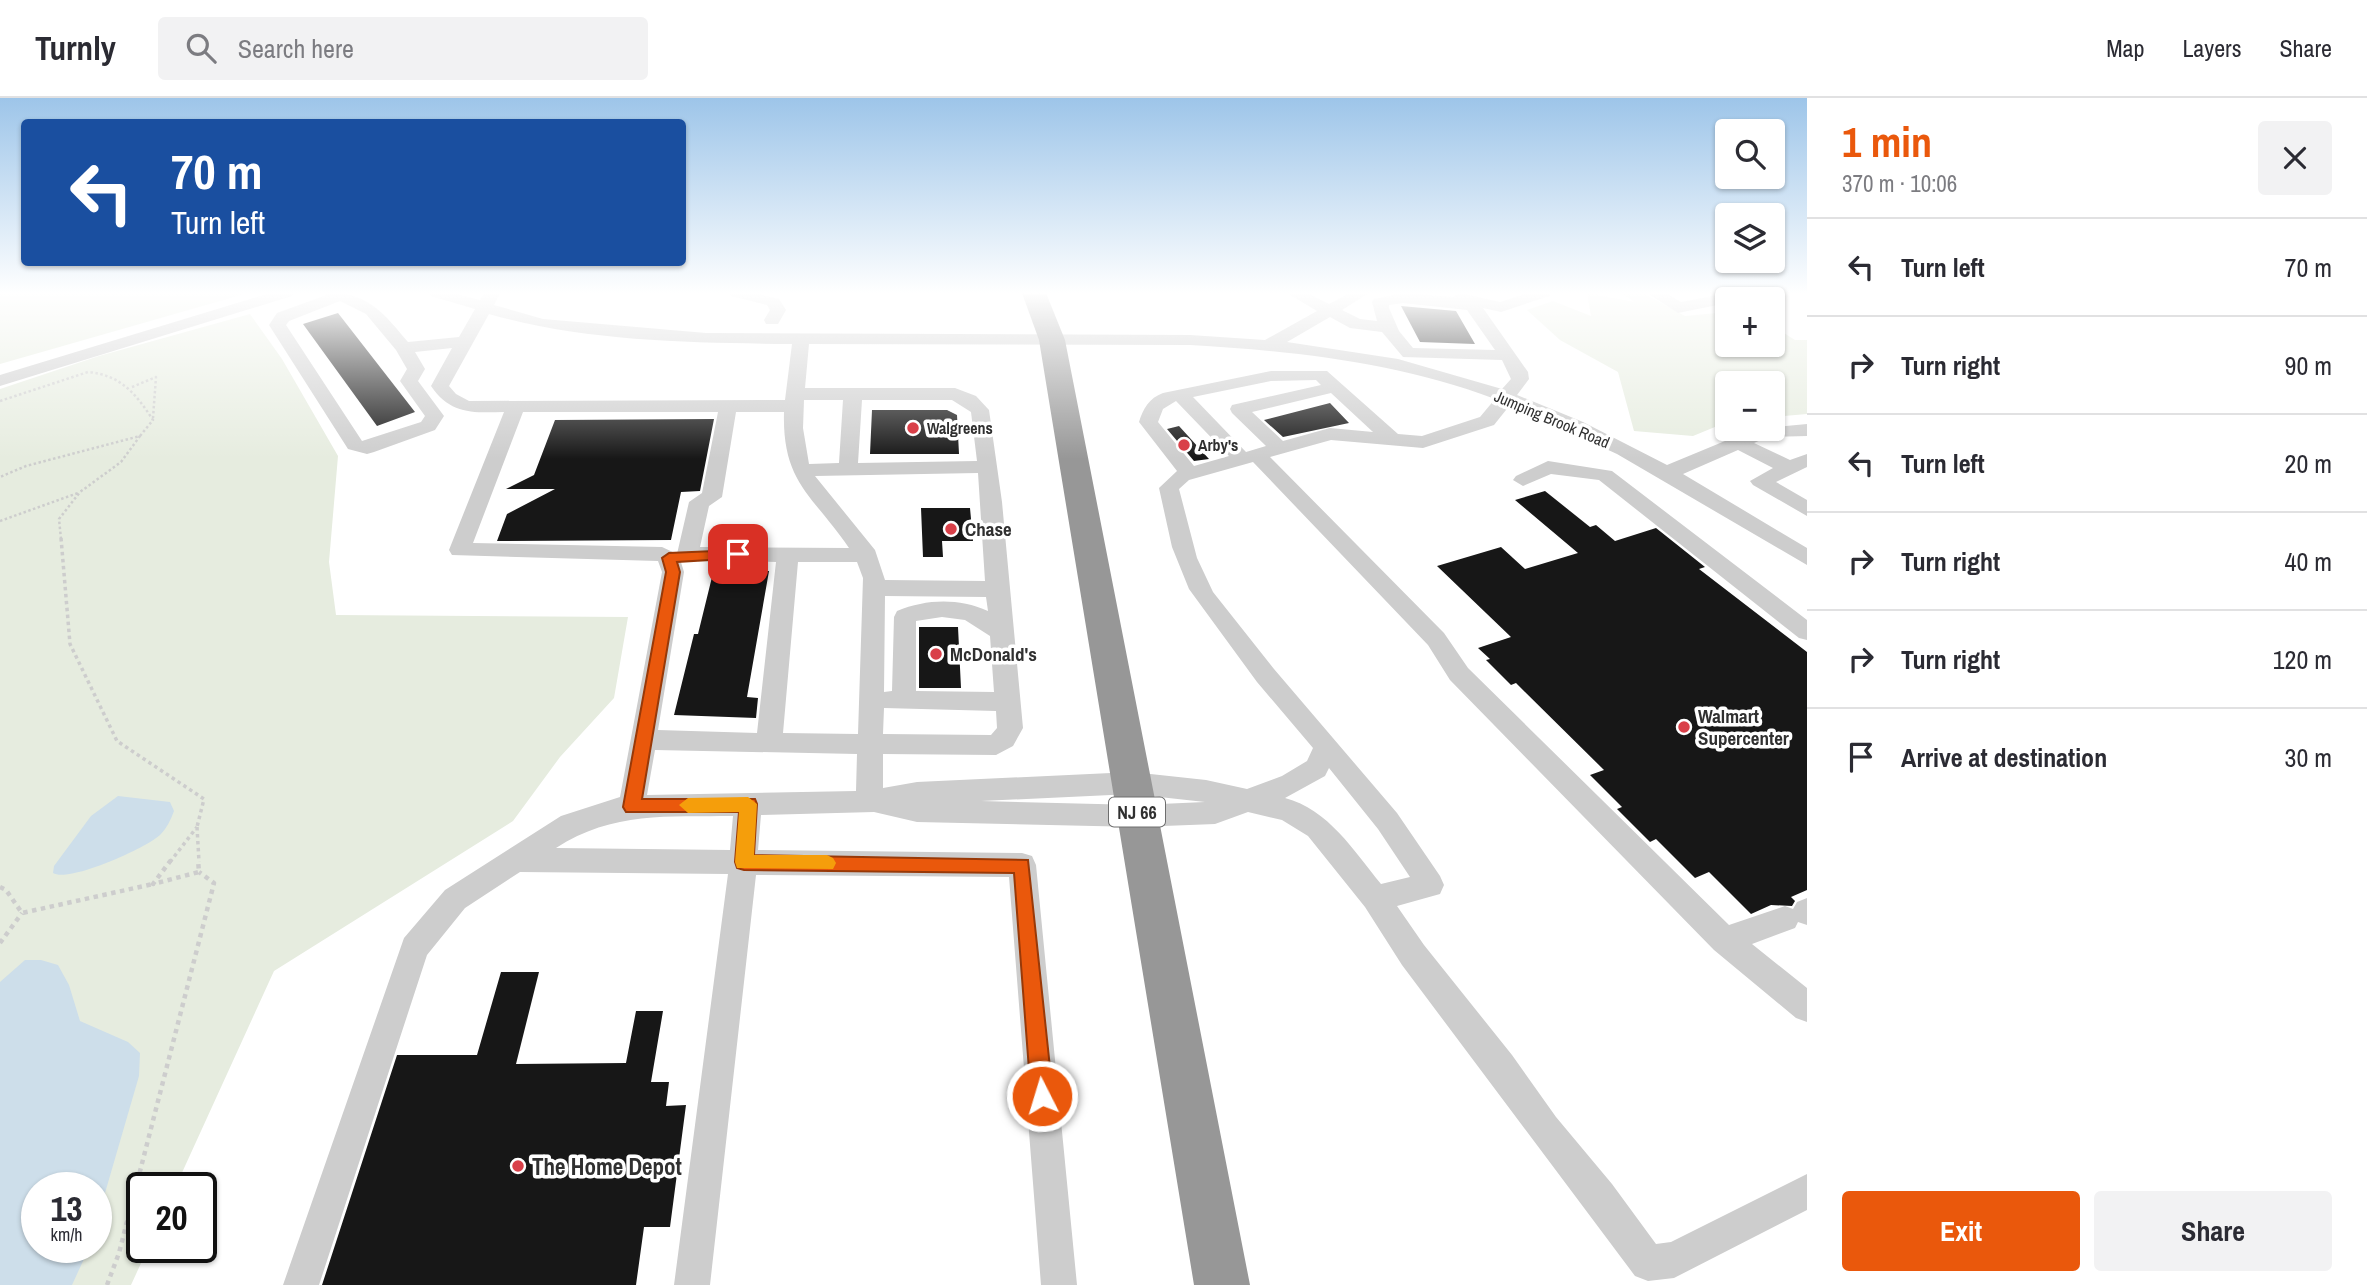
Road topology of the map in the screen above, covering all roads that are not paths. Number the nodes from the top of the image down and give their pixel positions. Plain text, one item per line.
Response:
1 (85, 348) edge
2 (102, 348) edge
3 (291, 348) edge
4 (404, 348) edge
5 (460, 348) edge
6 (800, 348) edge
7 (1054, 348) edge
8 (1292, 348) edge
9 (1402, 348) edge
10 (1501, 348) edge
11 (1505, 355) junction
12 (0, 373) edge
13 (0, 381) edge
14 (1217, 387) junction
15 (1335, 387) junction
16 (853, 394) junction
17 (1183, 394) junction
18 (1502, 397) junction
19 (796, 400) junction
20 (728, 406) junction
21 (515, 408) junction
22 (1239, 409) junction
23 (1807, 430) edge
24 (1392, 439) junction
25 (1739, 443) junction
26 (1260, 455) junction
27 (1799, 464) edge
28 (987, 467) junction
29 (802, 470) junction
30 (848, 470) junction
31 (1667, 473) junction
32 (1190, 474) junction
33 (1523, 480) dead end
34 (1807, 509) edge
35 (788, 555) junction
36 (867, 555) junction
37 (678, 556) junction
38 (1807, 558) edge
39 (876, 588) junction
40 (997, 589) junction
41 (1807, 632) edge
42 (1002, 634) junction
43 (873, 700) junction
44 (904, 701) junction
45 (1009, 702) junction
46 (644, 740) junction
47 (769, 743) junction
48 (872, 746) junction
49 (1327, 746) junction
50 (1135, 800) junction
51 (1246, 801) junction
52 (869, 802) junction
53 (748, 804) junction
54 (632, 807) junction
55 (514, 860) junction
56 (744, 862) junction
57 (1375, 898) junction
58 (1799, 914) edge
59 (1724, 940) junction
60 (1807, 1007) edge
61 (1807, 1192) edge
62 (301, 1285) edge
63 (692, 1285) edge
64 (1059, 1285) edge
65 (1222, 1285) edge

1 - 12 street
2 - 13 street
3 - 4 street
5 - 21 street
6 - 19 street
7 - 50 highway, NJ 66
8 - 18 street, Jumping Brook Road
9 - 11 street
10 - 11 street
11 - 18 street
14 - 15 street
14 - 17 street
14 - 22 street
15 - 22 street
15 - 24 street
16 - 19 street
16 - 28 street
16 - 30 street
17 - 26 street
17 - 32 street
18 - 24 street
18 - 31 street, Jumping Brook Road
19 - 20 street
19 - 29 street
20 - 21 street
20 - 37 street
21 - 37 street
22 - 26 street
23 - 25 street
24 - 26 street
25 - 27 street
25 - 31 street
26 - 32 street
26 - 59 street
27 - 34 street
28 - 30 street
28 - 40 street
29 - 30 street
29 - 36 street
31 - 38 street, Jumping Brook Road
32 - 49 street
33 - 41 street
35 - 36 street
35 - 37 street
35 - 47 street
36 - 39 street
37 - 46 street
39 - 40 street
39 - 43 street
40 - 42 street
42 - 44 street
42 - 45 street
43 - 44 street
43 - 48 street
44 - 45 street
45 - 48 street
46 - 47 street
46 - 54 street
47 - 48 street
48 - 52 street
49 - 51 street
49 - 57 street
50 - 51 street
50 - 52 street
50 - 65 highway, NJ 66
51 - 57 street
52 - 53 street
53 - 54 street
53 - 56 street
54 - 55 street
55 - 56 street
55 - 62 street
56 - 63 street
56 - 64 street
57 - 61 street
58 - 59 street
59 - 60 street

